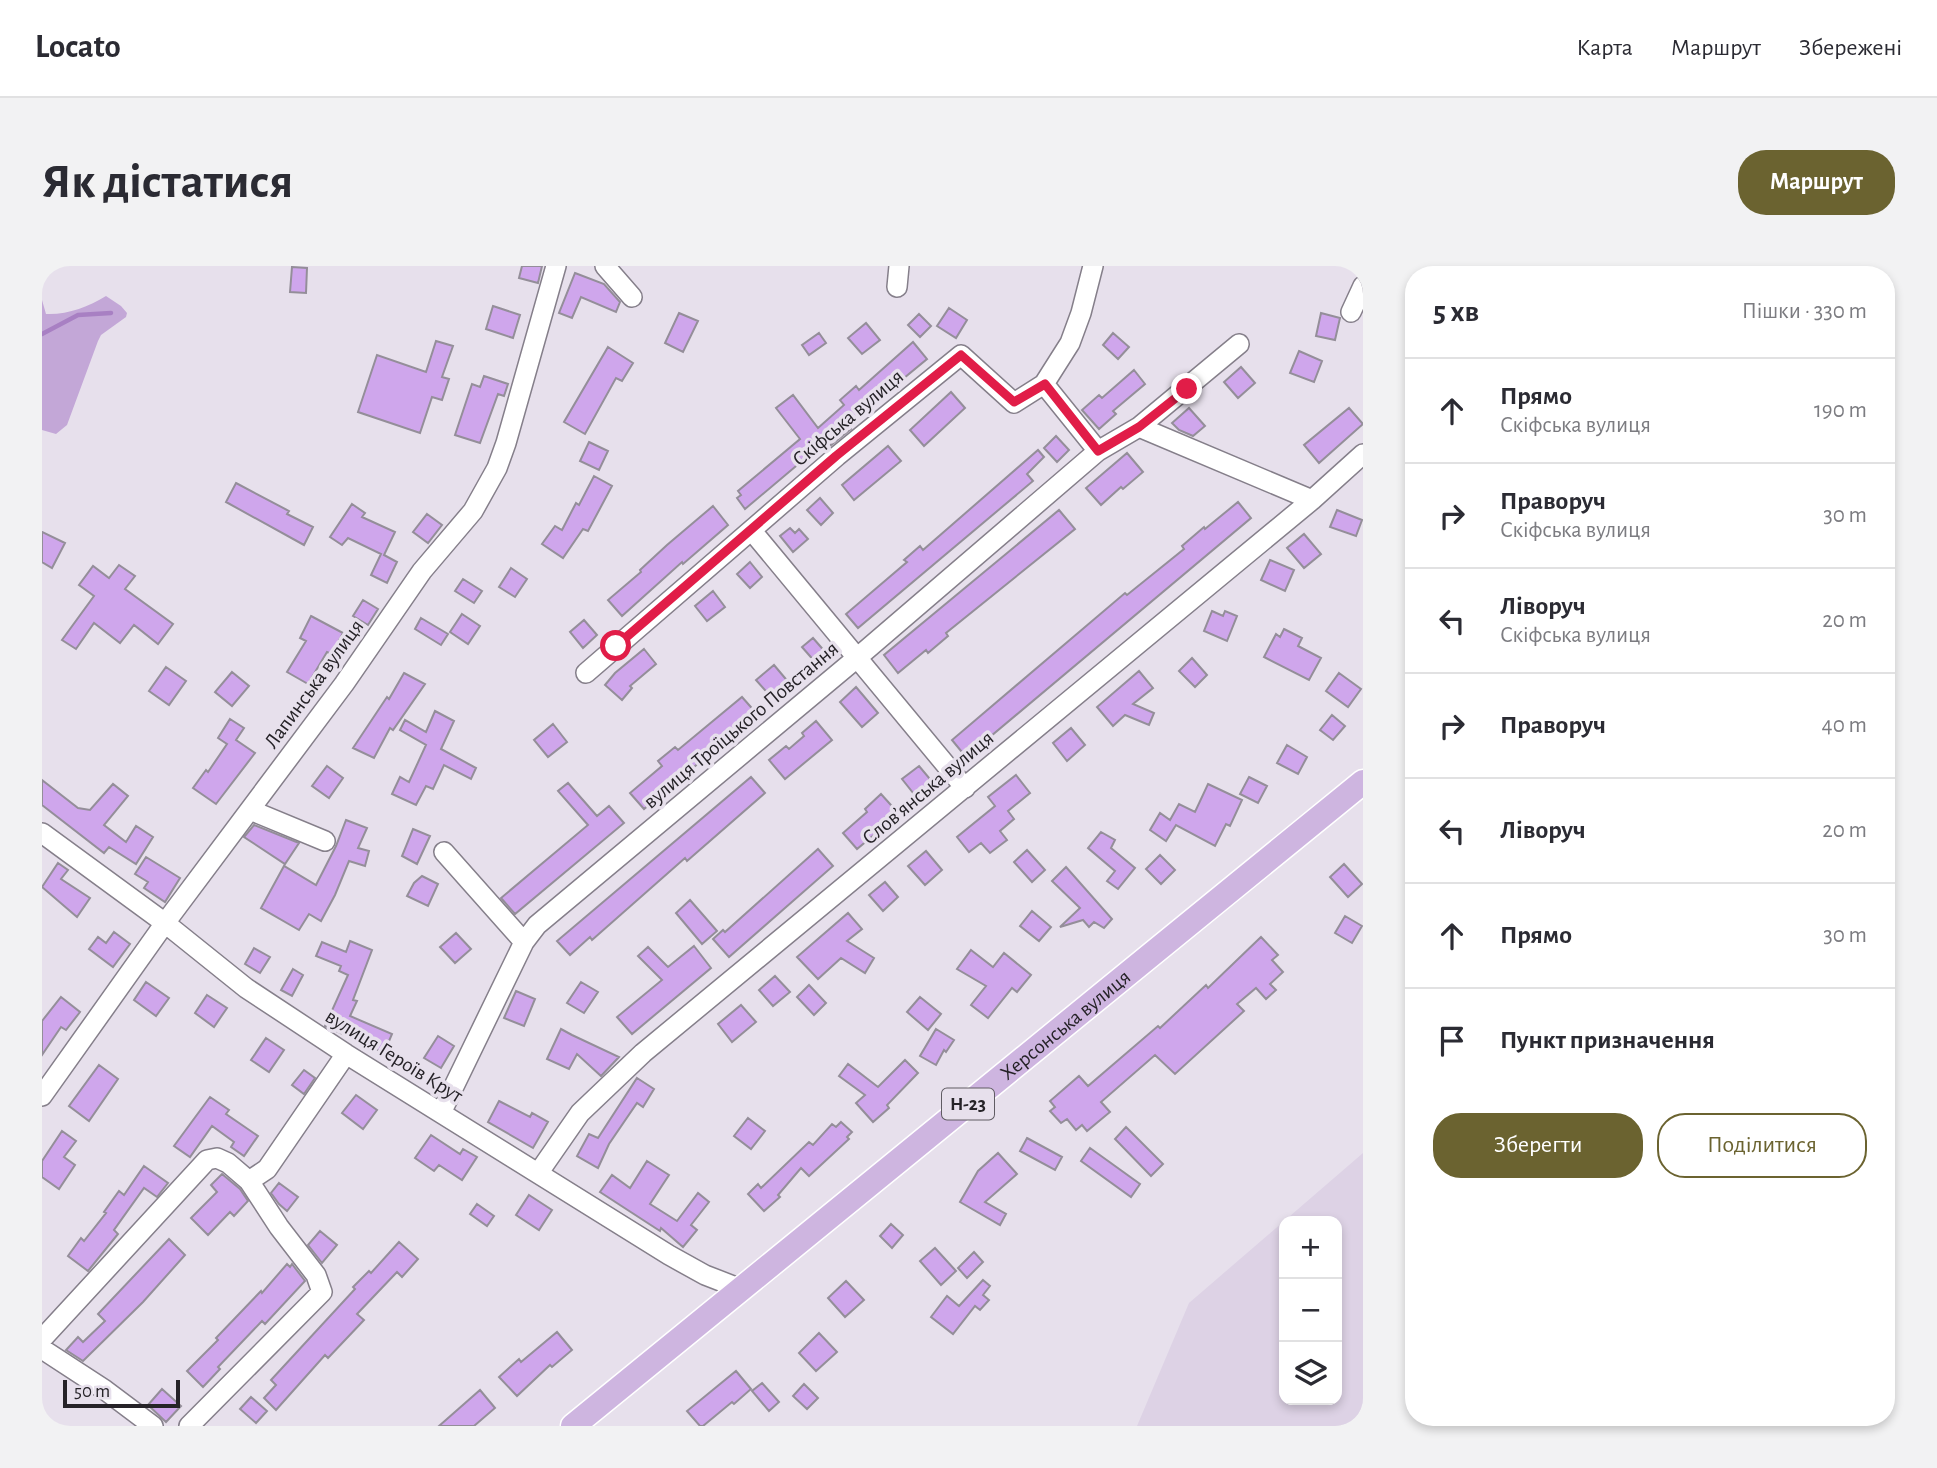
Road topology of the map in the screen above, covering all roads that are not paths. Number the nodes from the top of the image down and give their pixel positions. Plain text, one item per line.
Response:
1 (556, 266) edge
2 (605, 266) edge
3 (899, 266) edge
4 (1093, 266) edge
5 (897, 286) dead end
6 (1363, 286) edge
7 (632, 297) dead end
8 (1351, 312) dead end
9 (1239, 344) dead end
10 (1045, 384) junction
11 (1139, 427) junction
12 (1098, 451) junction
13 (1363, 454) edge
14 (1312, 500) junction
15 (752, 531) junction
16 (858, 657) junction
17 (586, 673) dead end
18 (1363, 782) edge
19 (965, 788) junction
20 (250, 810) junction
21 (42, 833) edge
22 (325, 841) dead end
23 (444, 852) dead end
24 (165, 923) junction
25 (524, 942) junction
26 (346, 1055) junction
27 (42, 1096) edge
28 (441, 1112) junction
29 (538, 1172) junction
30 (249, 1181) junction
31 (740, 1289) junction
32 (42, 1339) edge
33 (42, 1349) edge
34 (153, 1426) edge
35 (189, 1426) edge
36 (573, 1426) edge

1 - 20 street, Лапинська вулиця
2 - 7 street
3 - 5 street
4 - 10 street, Скіфська вулиця
6 - 8 street
9 - 11 street, вулиця Троїцького Повстання
10 - 12 street
10 - 15 street, Скіфська вулиця
11 - 12 street, вулиця Троїцького Повстання
11 - 14 street
12 - 16 street, вулиця Троїцького Повстання
13 - 14 street, Словʼянська вулиця
14 - 19 street, Словʼянська вулиця
15 - 16 street
15 - 17 street, Скіфська вулиця
16 - 19 street
16 - 25 street, вулиця Троїцького Повстання
18 - 31 main road, Херсонська вулиця / Н-23
19 - 29 street, Словʼянська вулиця
20 - 22 street
20 - 24 street, Лапинська вулиця
21 - 24 street, вулиця Героїв Крут
23 - 25 street
24 - 26 street, вулиця Героїв Крут
24 - 27 street, Лапинська вулиця
25 - 28 street, вулиця Троїцького Повстання
26 - 28 street, вулиця Героїв Крут
26 - 30 street
28 - 29 street, вулиця Героїв Крут
29 - 31 street, вулиця Героїв Крут
30 - 32 street
30 - 35 street
31 - 36 main road, Херсонська вулиця / Н-23
33 - 34 street

